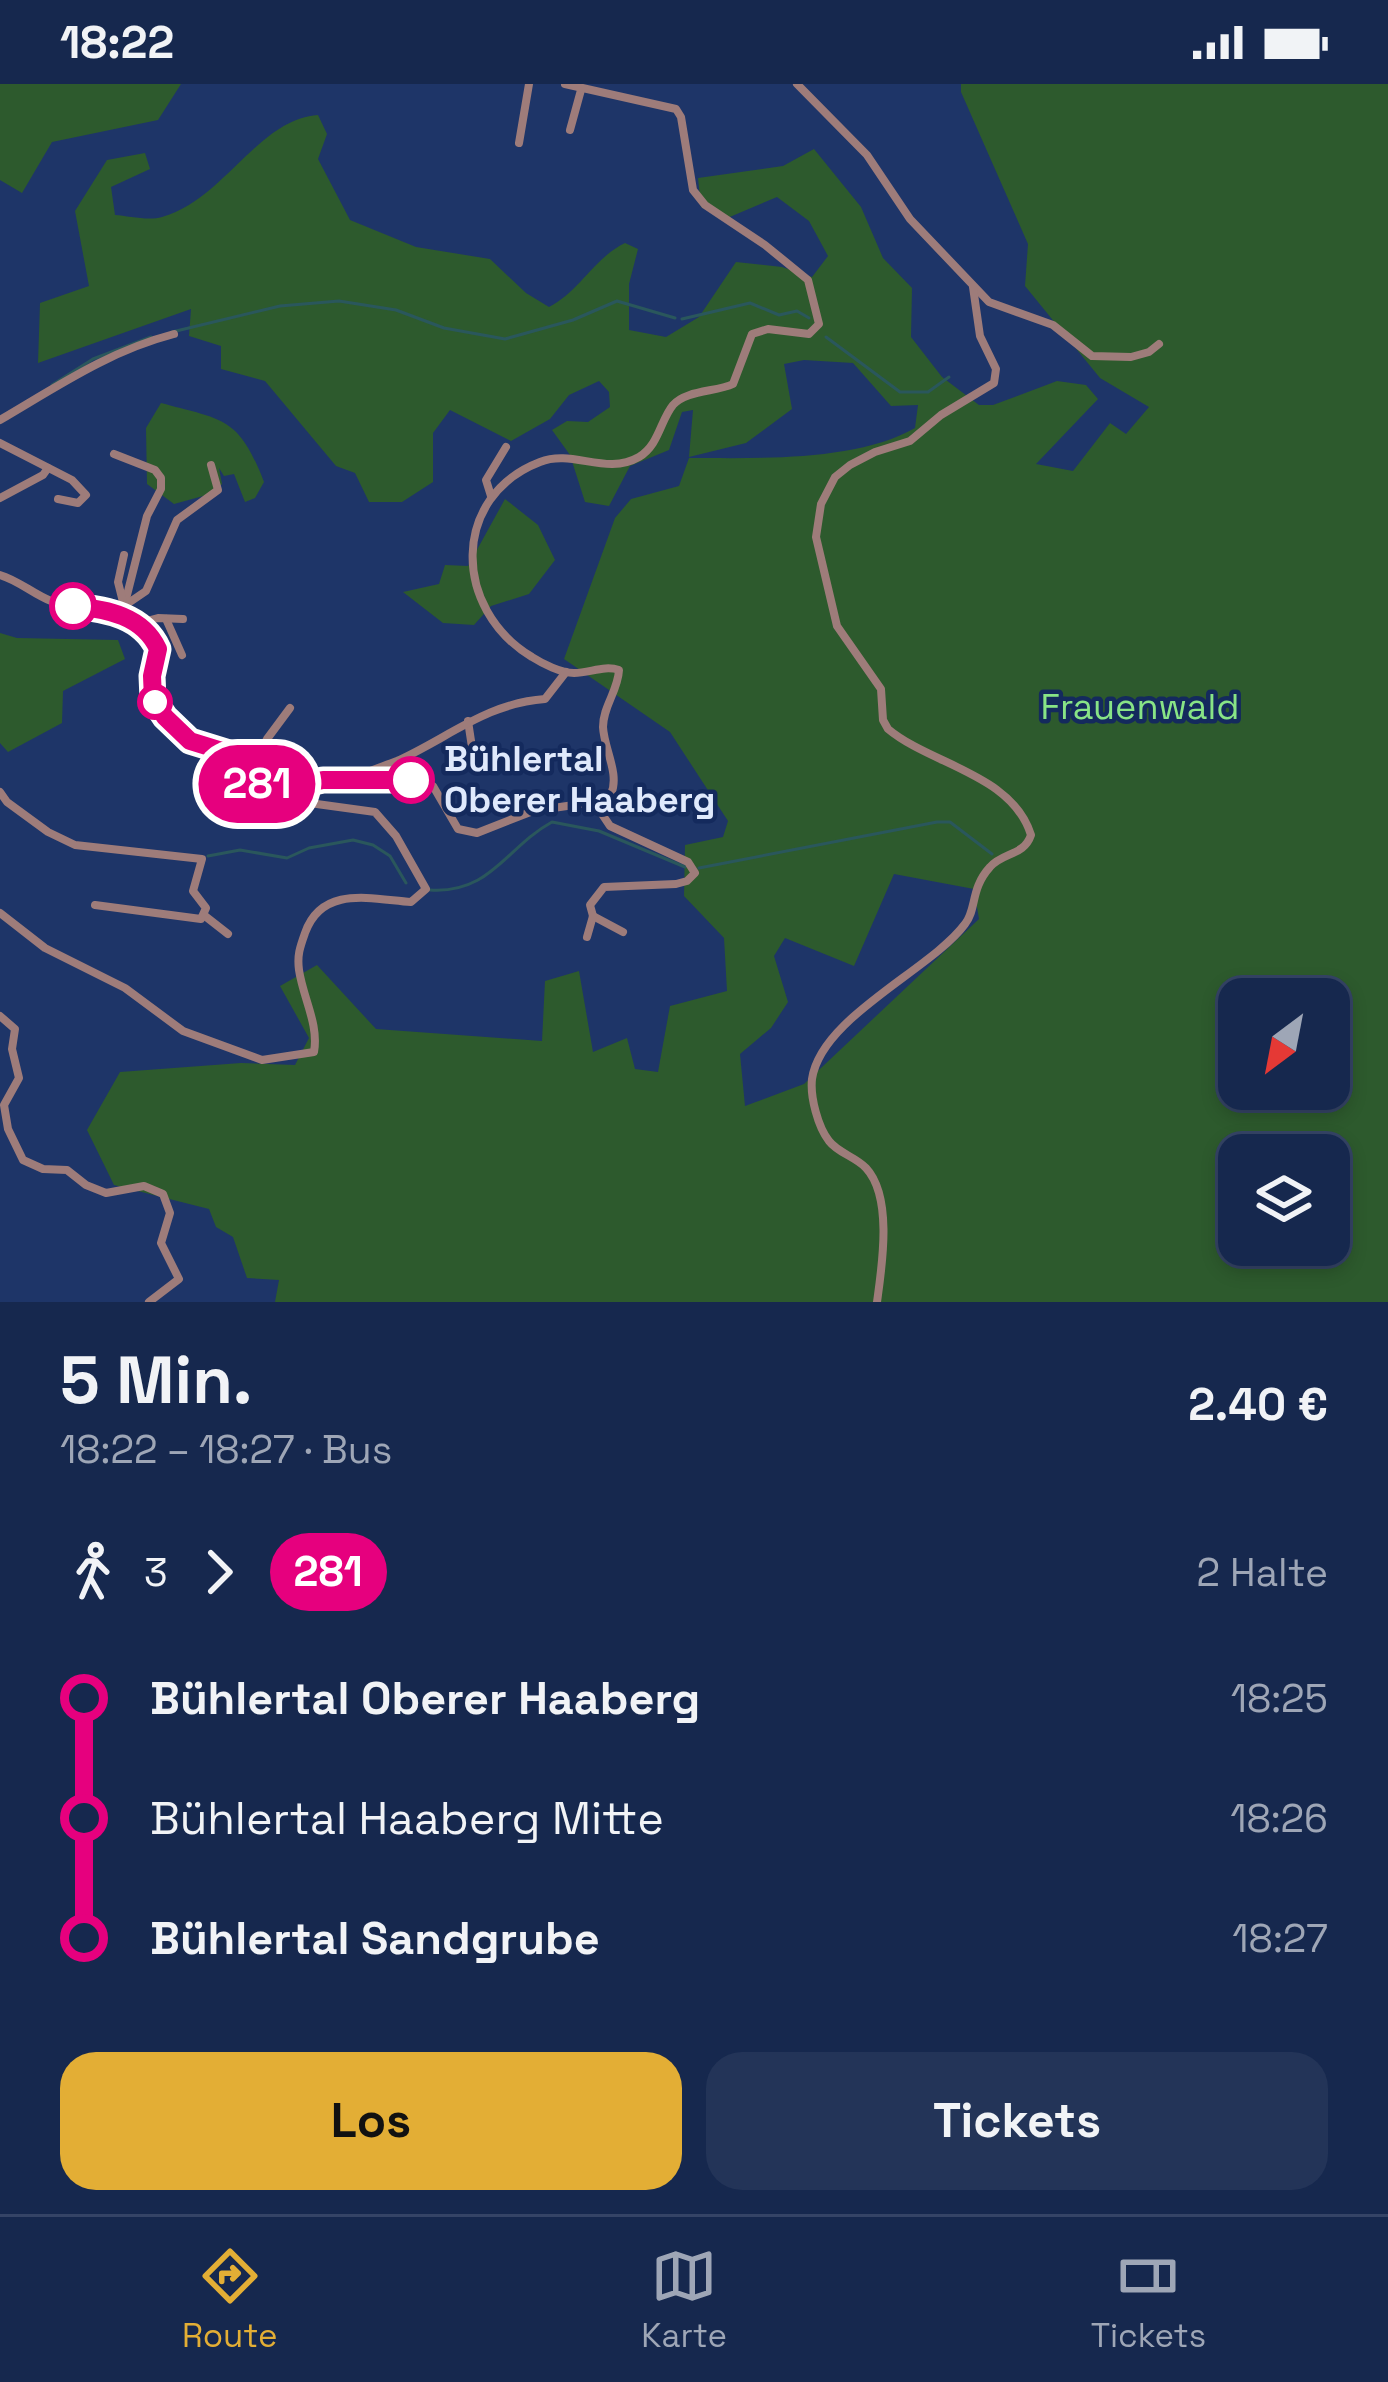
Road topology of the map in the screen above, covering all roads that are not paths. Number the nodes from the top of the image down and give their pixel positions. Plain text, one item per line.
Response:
1 (529, 84) edge
2 (565, 84) edge
3 (802, 87) edge
4 (581, 91) junction
5 (570, 130) dead end
6 (519, 143) dead end
7 (973, 287) junction
8 (174, 334) dead end
9 (1159, 344) dead end
10 (0, 420) edge
11 (0, 443) edge
12 (506, 447) dead end
13 (114, 454) dead end
14 (211, 465) dead end
15 (48, 468) junction
16 (491, 496) junction
17 (0, 498) edge
18 (58, 499) dead end
19 (124, 556) dead end
20 (0, 575) edge
21 (122, 611) junction
22 (166, 619) junction
23 (183, 619) dead end
24 (138, 623) junction
25 (182, 655) dead end
26 (566, 672) junction
27 (290, 708) dead end
28 (468, 721) junction
29 (475, 767) dead end
30 (253, 779) junction
31 (352, 781) junction
32 (0, 792) edge
33 (594, 802) junction
34 (94, 904) dead end
35 (0, 914) edge
36 (205, 916) junction
37 (593, 916) junction
38 (623, 932) dead end
39 (228, 934) dead end
40 (587, 937) dead end
41 (0, 1016) edge
42 (149, 1302) edge
43 (877, 1302) edge

1 - 6 street
2 - 4 street
3 - 7 street
4 - 5 street
4 - 16 street
7 - 9 street
7 - 43 street
8 - 10 street
11 - 15 street
12 - 16 street
13 - 21 street
14 - 21 street
15 - 17 street
15 - 18 street
16 - 26 street
19 - 21 street
20 - 21 street
21 - 24 street
22 - 23 street
22 - 24 street
22 - 25 street
24 - 30 street
26 - 28 street
26 - 33 street
27 - 30 street
28 - 29 street
28 - 31 street
30 - 31 street
30 - 35 street
31 - 33 street
32 - 36 street
33 - 37 street
34 - 36 street
36 - 39 street
37 - 38 street
37 - 40 street
41 - 42 street

